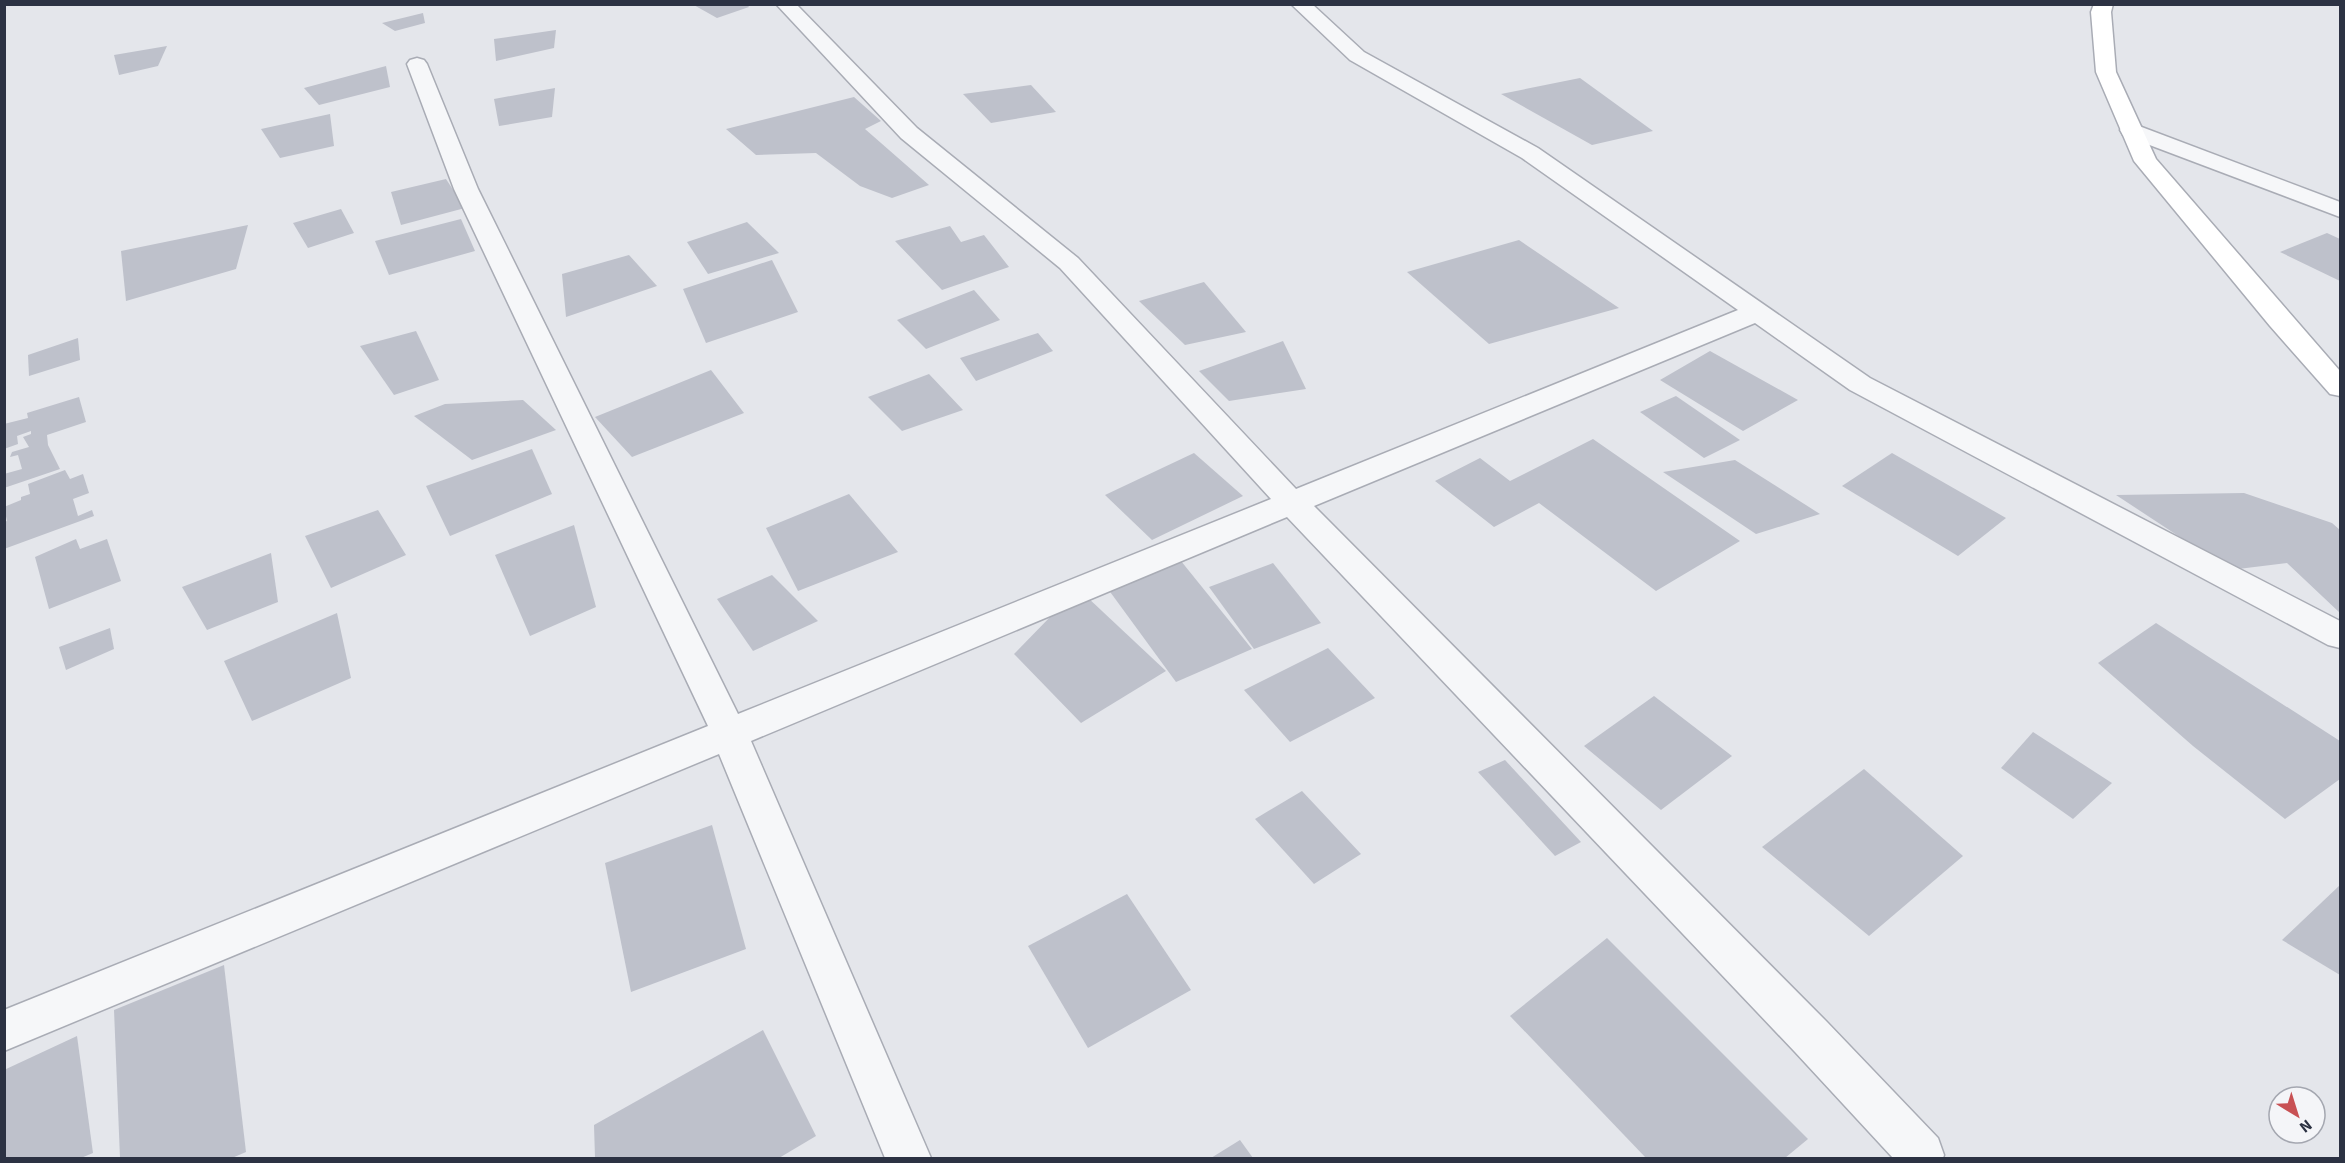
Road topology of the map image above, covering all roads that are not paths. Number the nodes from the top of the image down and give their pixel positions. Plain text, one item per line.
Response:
1 (785, 4) edge
2 (1300, 4) edge
3 (2104, 4) edge
4 (417, 64) dead end
5 (2131, 130) junction
6 (2340, 210) edge
7 (1757, 312) junction
8 (2340, 388) edge
9 (1292, 503) junction
10 (2340, 636) edge
11 (729, 733) junction
12 (4, 1031) edge
13 (1921, 1155) dead end
14 (908, 1158) edge

1 - 9 street
2 - 7 street
3 - 5 street
4 - 11 street
5 - 6 street
5 - 8 street
7 - 9 street
7 - 10 street
9 - 11 street
9 - 13 street
11 - 12 street
11 - 14 street

